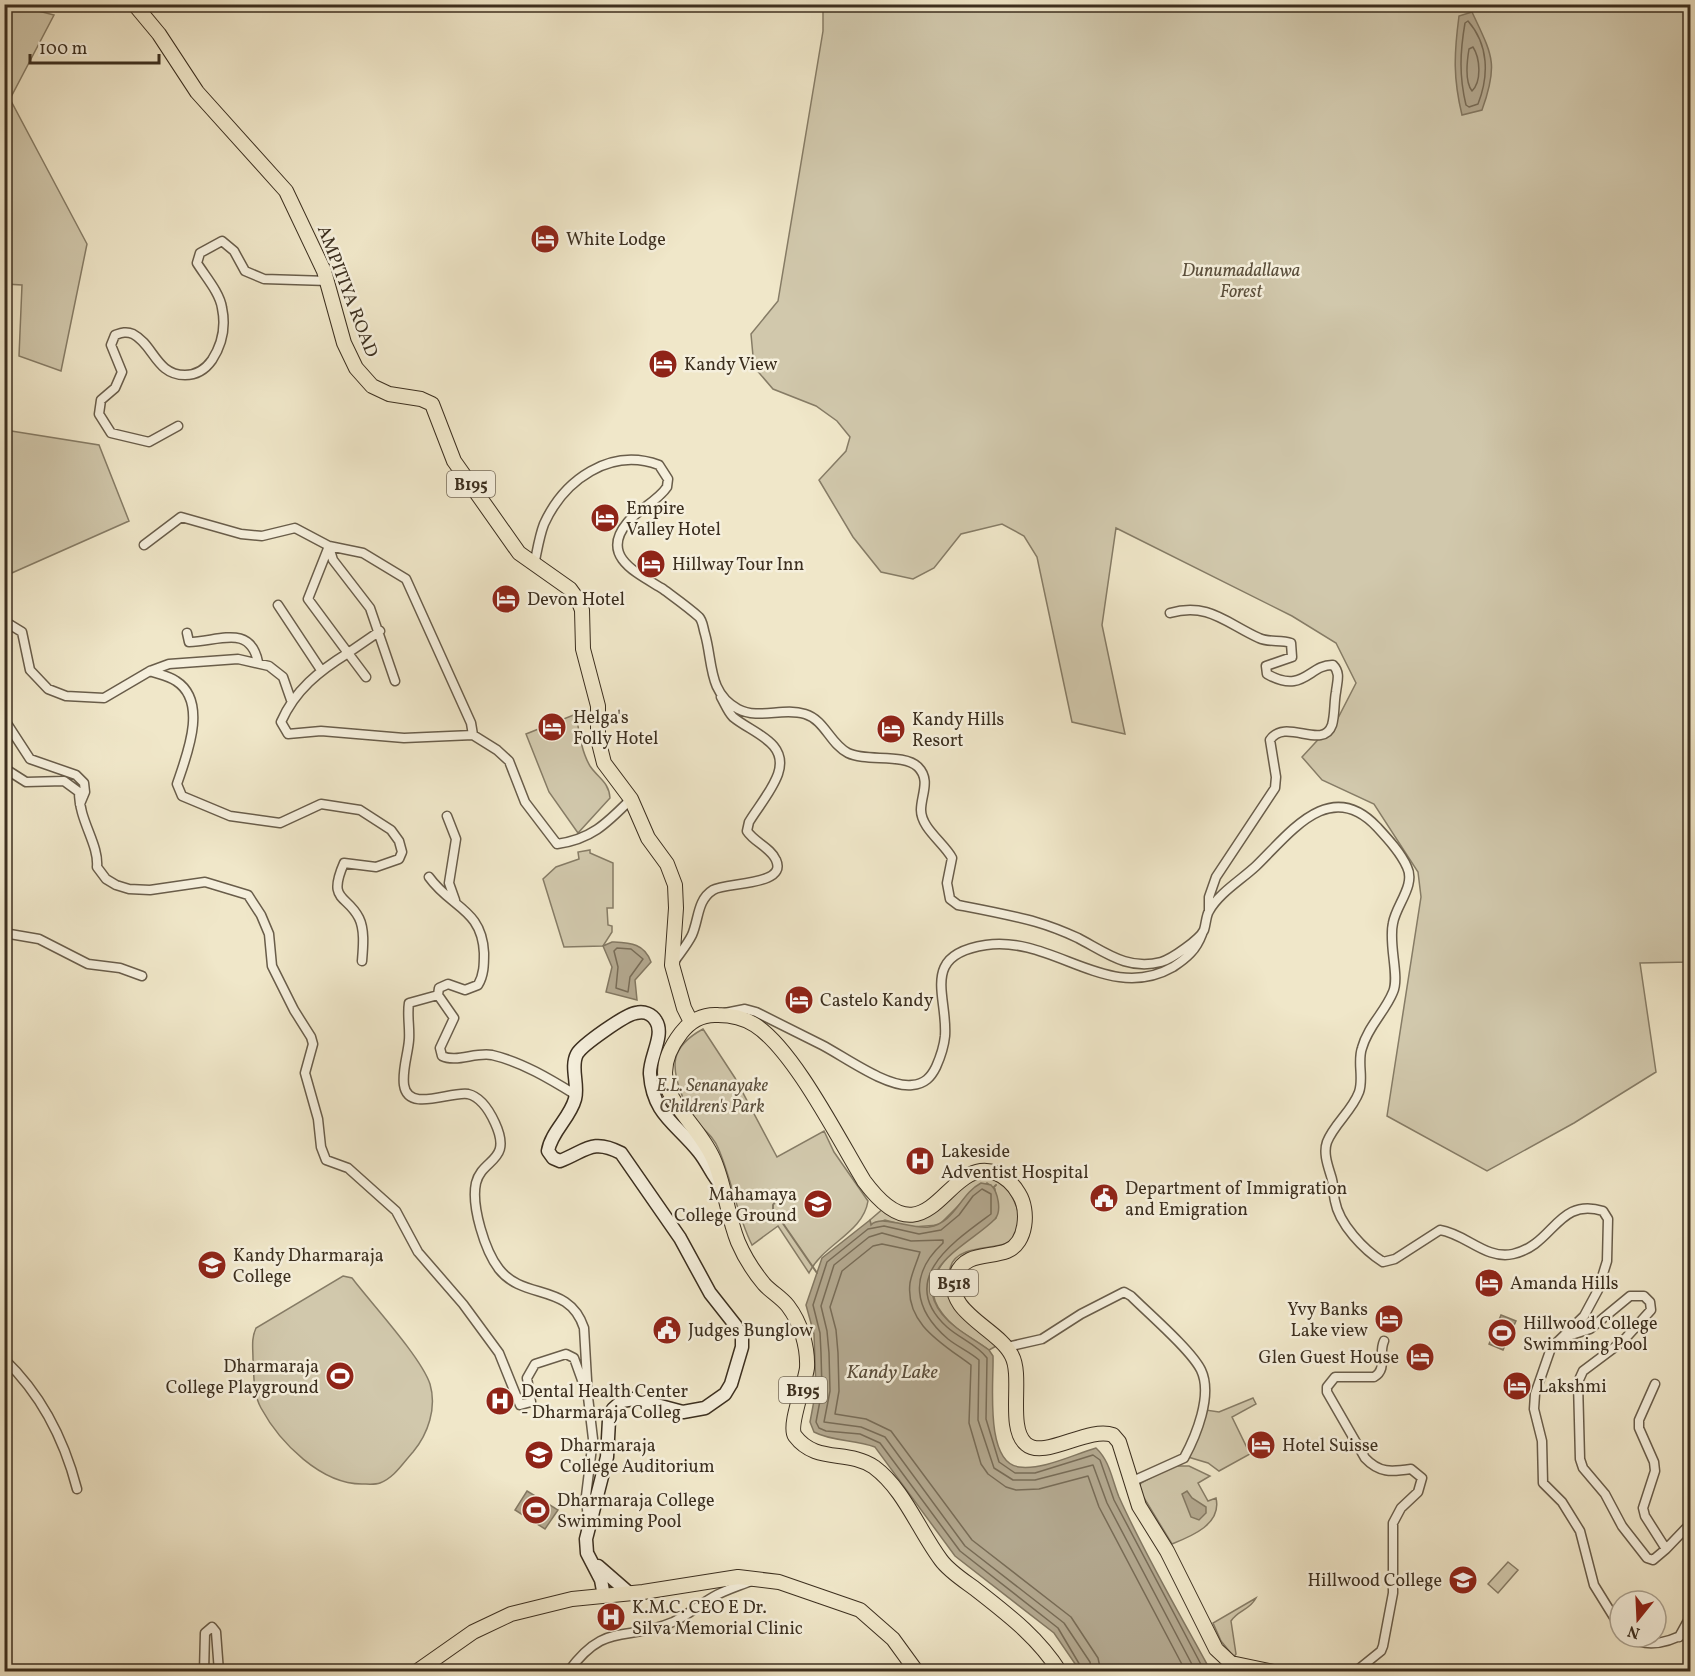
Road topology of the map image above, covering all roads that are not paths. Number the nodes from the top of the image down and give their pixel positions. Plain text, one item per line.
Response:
1 (134, 4) edge
2 (328, 281) junction
3 (177, 426) dead end
4 (144, 544) dead end
5 (329, 546) junction
6 (534, 565) junction
7 (278, 605) dead end
8 (1170, 613) dead end
9 (4, 621) edge
10 (380, 631) junction
11 (187, 633) dead end
12 (348, 653) junction
13 (258, 662) junction
14 (321, 670) junction
15 (150, 671) junction
16 (366, 677) dead end
17 (396, 681) dead end
18 (719, 694) junction
19 (291, 700) junction
20 (4, 719) edge
21 (473, 735) junction
22 (4, 768) edge
23 (631, 799) junction
24 (79, 807) junction
25 (447, 816) dead end
26 (429, 877) dead end
27 (455, 901) junction
28 (1209, 911) junction
29 (1203, 932) junction
30 (4, 933) edge
31 (362, 961) dead end
32 (672, 965) junction
33 (142, 976) dead end
34 (438, 995) junction
35 (719, 1015) junction
36 (692, 1022) junction
37 (576, 1095) junction
38 (723, 1187) junction
39 (1559, 1339) junction
40 (1384, 1341) dead end
41 (1007, 1347) junction
42 (4, 1359) edge
43 (1655, 1384) dead end
44 (588, 1397) junction
45 (1132, 1481) junction
46 (77, 1489) dead end
47 (1690, 1524) edge
48 (588, 1526) junction
49 (587, 1544) junction
50 (1666, 1549) junction
51 (757, 1578) junction
52 (629, 1593) junction
53 (604, 1596) junction
54 (1608, 1608) edge
55 (1690, 1617) edge
56 (1690, 1631) edge
57 (1678, 1637) junction
58 (1668, 1640) edge
59 (204, 1671) edge
60 (219, 1671) edge
61 (417, 1671) edge
62 (568, 1671) edge
63 (917, 1671) edge
64 (1060, 1671) edge
65 (1274, 1671) edge
66 (1356, 1671) edge

1 - 2 main road, AMPITIYA ROAD / B195
2 - 3 street
2 - 6 main road, AMPITIYA ROAD / B195
4 - 5 street
5 - 10 street
5 - 12 street
5 - 21 street
6 - 18 street
6 - 23 main road, AMPITIYA ROAD / B195
7 - 14 street
8 - 28 street
9 - 15 street
10 - 12 street
10 - 17 street
11 - 13 street
12 - 14 street
12 - 16 street
13 - 15 street
13 - 19 street
14 - 19 street
15 - 31 street
18 - 29 street
18 - 32 street
19 - 21 street
20 - 24 street
21 - 23 street
22 - 24 street
23 - 32 main road, AMPITIYA ROAD / B195
24 - 44 street
25 - 27 street
26 - 27 street
27 - 34 street
28 - 29 street
28 - 39 street
29 - 35 street
30 - 33 street
32 - 36 main road, AMPITIYA ROAD / B195
34 - 37 street
34 - 44 street
35 - 36 main road, B518
35 - 41 main road, B518
36 - 38 main road, B195
37 - 38 main road
37 - 48 main road
38 - 64 main road, B195
39 - 50 street
39 - 54 street
40 - 66 street
41 - 45 main road
41 - 45 street
42 - 46 street
43 - 50 street
44 - 48 street
45 - 65 main road
47 - 50 street
48 - 49 main road
49 - 52 main road
49 - 53 main road
51 - 52 main road
51 - 62 street
51 - 63 main road
52 - 53 main road
53 - 61 main road
55 - 57 street
56 - 57 street
57 - 58 street
59 - 60 street

